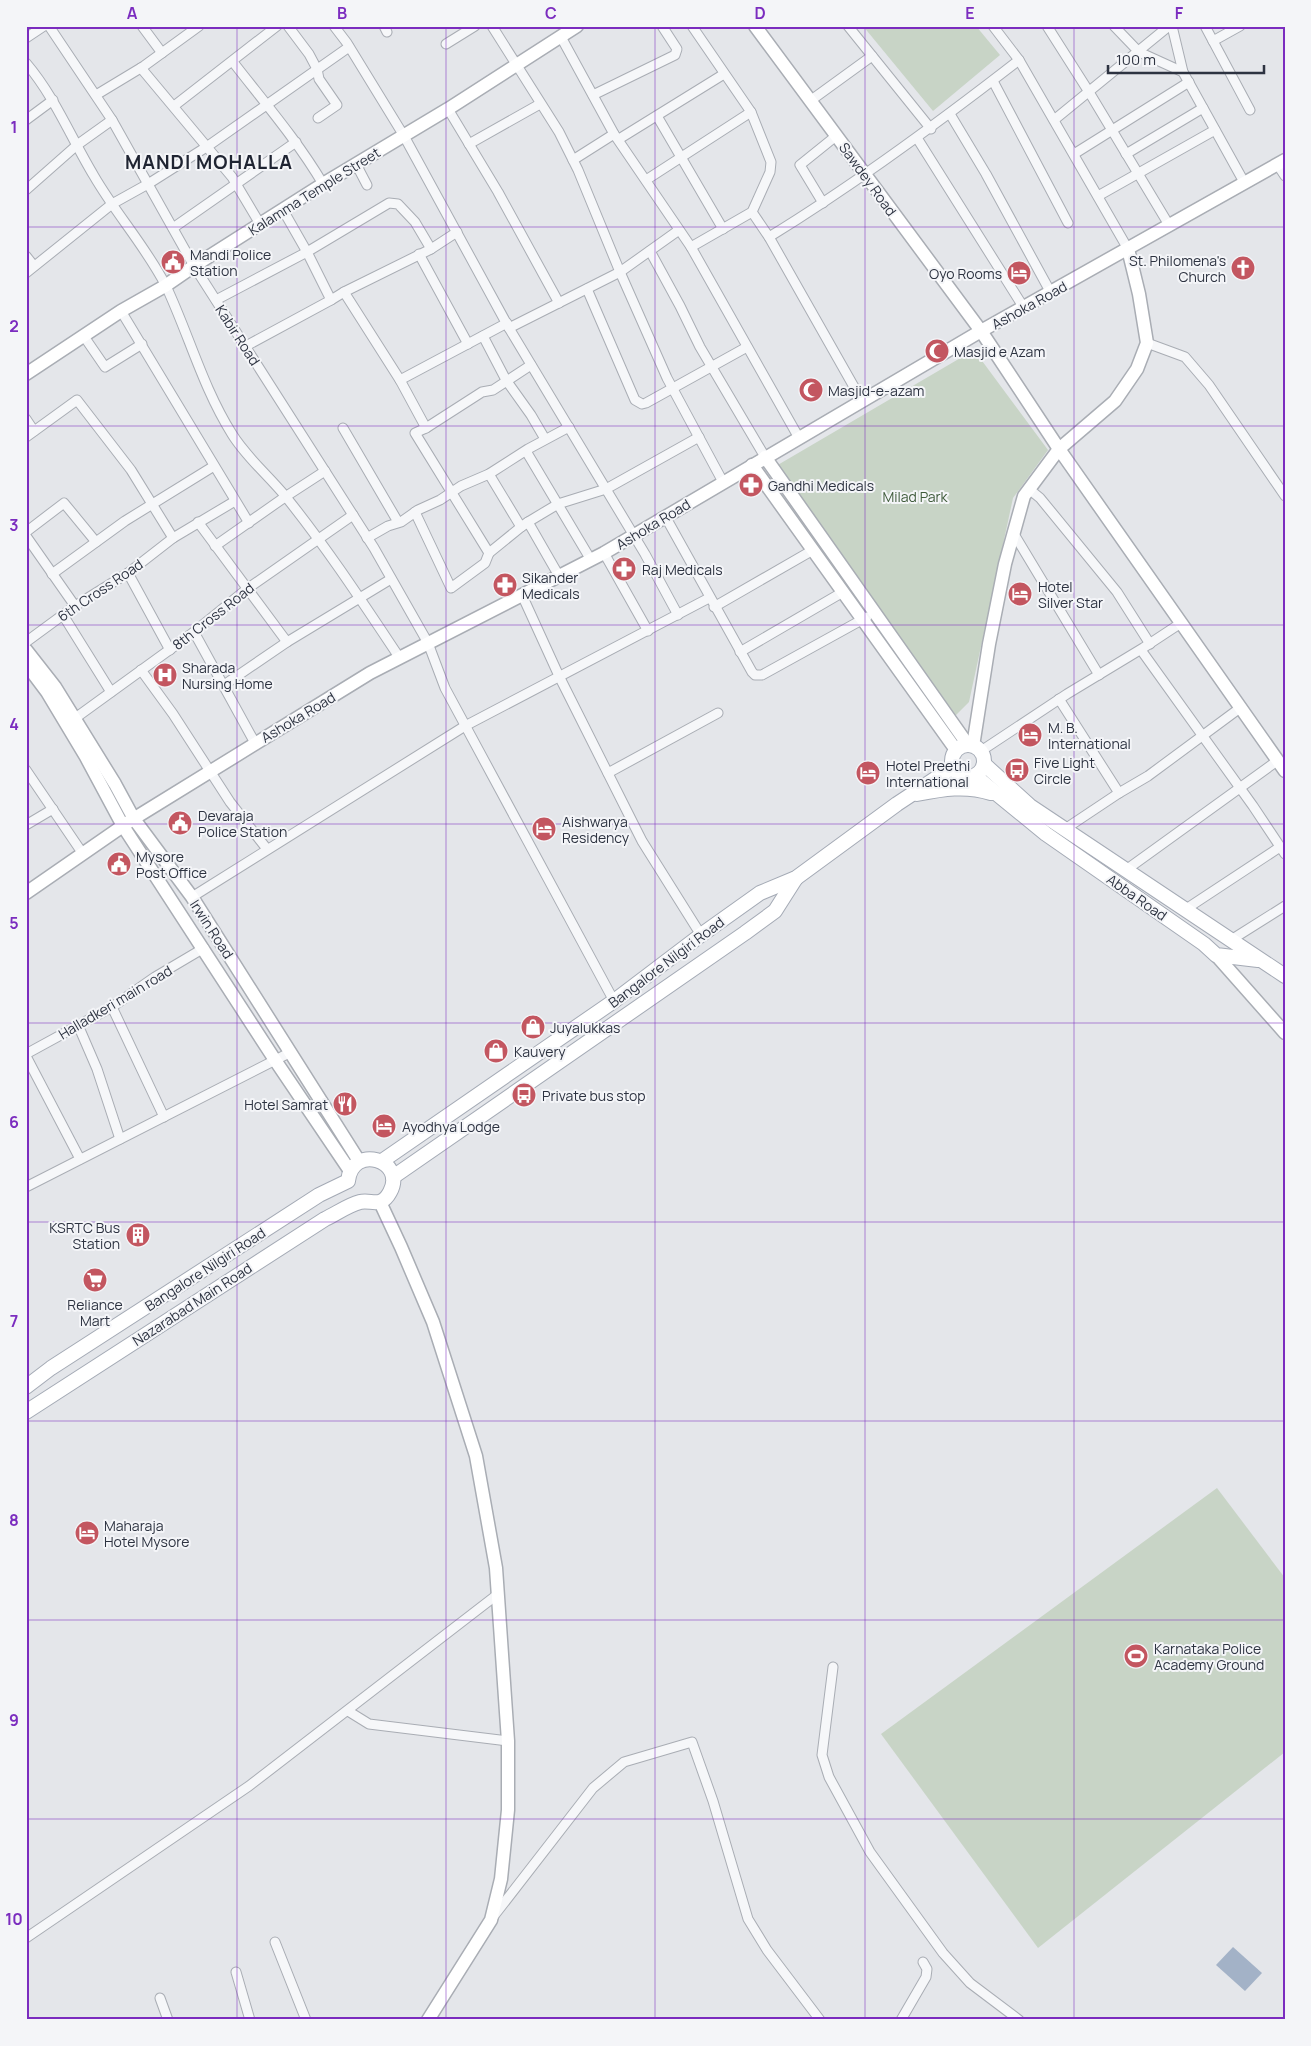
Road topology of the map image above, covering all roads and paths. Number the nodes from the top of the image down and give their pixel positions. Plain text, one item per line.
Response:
1 (44, 26) edge
2 (49, 26) edge
3 (142, 26) edge
4 (199, 26) edge
5 (277, 26) edge
6 (288, 26) edge
7 (334, 26) edge
8 (475, 26) edge
9 (492, 26) edge
10 (662, 26) edge
11 (692, 26) edge
12 (755, 26) edge
13 (848, 26) edge
14 (993, 26) edge
15 (1046, 26) edge
16 (1114, 26) edge
17 (1171, 26) edge
18 (1205, 26) edge
19 (1240, 26) edge
20 (569, 30) edge
21 (26, 38) edge
22 (1213, 41) junction
23 (446, 44) dead end
24 (349, 48) junction
25 (1139, 52) junction
26 (162, 53) junction
27 (872, 56) junction
28 (1019, 60) junction
29 (233, 62) junction
30 (26, 63) edge
31 (516, 65) junction
32 (141, 68) junction
33 (317, 69) junction
34 (1183, 72) junction
35 (724, 74) junction
36 (993, 81) junction
37 (1189, 82) junction
38 (1089, 92) junction
39 (593, 95) junction
40 (96, 96) junction
41 (53, 100) junction
42 (810, 101) junction
43 (540, 104) junction
44 (267, 105) junction
45 (174, 106) junction
46 (1203, 108) junction
47 (448, 109) junction
48 (1250, 110) dead end
49 (751, 112) junction
50 (950, 114) junction
51 (657, 116) junction
52 (318, 118) dead end
53 (26, 120) edge
54 (112, 120) junction
55 (1054, 120) junction
56 (931, 129) junction
57 (1112, 130) junction
58 (1215, 130) junction
59 (404, 136) junction
60 (617, 136) junction
61 (836, 136) junction
62 (917, 138) junction
63 (296, 142) junction
64 (468, 144) junction
65 (77, 145) junction
66 (208, 146) junction
67 (1074, 154) junction
68 (1126, 154) junction
69 (681, 156) junction
70 (572, 160) junction
71 (1281, 162) edge
72 (356, 164) junction
73 (1138, 173) junction
74 (864, 174) junction
75 (1285, 176) edge
76 (646, 180) junction
77 (1244, 182) junction
78 (148, 184) junction
79 (323, 184) junction
80 (237, 185) junction
81 (367, 185) dead end
82 (26, 190) edge
83 (1098, 196) junction
84 (112, 204) junction
85 (823, 204) junction
86 (283, 210) junction
87 (752, 212) junction
88 (1068, 222) dead end
89 (260, 224) junction
90 (1169, 226) junction
91 (173, 228) junction
92 (722, 229) junction
93 (679, 230) junction
94 (457, 232) junction
95 (769, 237) junction
96 (690, 247) junction
97 (431, 249) junction
98 (1128, 249) junction
99 (650, 251) junction
100 (307, 252) junction
101 (419, 254) junction
102 (26, 256) edge
103 (34, 266) junction
104 (194, 266) junction
105 (620, 272) junction
106 (26, 273) edge
107 (165, 286) junction
108 (587, 288) junction
109 (344, 292) junction
110 (1051, 293) junction
111 (216, 300) junction
112 (331, 300) junction
113 (559, 303) junction
114 (1024, 308) junction
115 (121, 311) junction
116 (508, 325) junction
117 (981, 332) junction
118 (83, 336) junction
119 (482, 336) junction
120 (1147, 343) junction
121 (142, 344) junction
122 (468, 344) junction
123 (246, 346) junction
124 (747, 347) junction
125 (531, 365) junction
126 (712, 368) junction
127 (28, 369) edge
128 (400, 380) junction
129 (506, 380) junction
130 (673, 389) junction
131 (862, 401) junction
132 (26, 419) edge
133 (569, 427) junction
134 (343, 428) dead end
135 (426, 428) junction
136 (34, 431) junction
137 (26, 437) edge
138 (698, 437) junction
139 (799, 438) junction
140 (545, 440) junction
141 (1059, 448) junction
142 (526, 451) junction
143 (765, 457) junction
144 (752, 465) junction
145 (214, 466) junction
146 (326, 471) junction
147 (489, 474) junction
148 (723, 482) junction
149 (606, 489) junction
150 (1029, 489) junction
151 (451, 493) junction
152 (1285, 496) edge
153 (285, 497) junction
154 (235, 500) junction
155 (153, 504) junction
156 (558, 504) junction
157 (415, 512) junction
158 (353, 515) junction
159 (665, 516) junction
160 (198, 522) junction
161 (398, 522) junction
162 (249, 523) junction
163 (524, 525) junction
164 (27, 530) edge
165 (1014, 534) junction
166 (634, 535) junction
167 (173, 538) junction
168 (367, 538) junction
169 (318, 539) junction
170 (96, 542) junction
171 (215, 546) junction
172 (813, 550) junction
173 (488, 553) junction
174 (604, 553) junction
175 (591, 560) junction
176 (128, 573) junction
177 (52, 574) junction
178 (558, 576) junction
179 (391, 579) junction
180 (247, 589) junction
181 (843, 592) junction
182 (522, 595) junction
183 (358, 597) junction
184 (709, 598) junction
185 (75, 606) junction
186 (714, 607) junction
187 (875, 612) junction
188 (63, 615) junction
189 (678, 615) junction
190 (863, 619) junction
191 (1181, 623) junction
192 (648, 631) junction
193 (194, 632) junction
194 (26, 642) edge
195 (287, 642) junction
196 (428, 643) junction
197 (1150, 644) junction
198 (26, 650) edge
199 (170, 650) junction
200 (1141, 650) junction
201 (740, 652) junction
202 (399, 657) junction
203 (26, 664) edge
204 (141, 670) junction
205 (1099, 675) junction
206 (559, 676) junction
207 (224, 685) junction
208 (111, 692) junction
209 (1059, 699) junction
210 (1240, 708) junction
211 (718, 713) dead end
212 (74, 719) junction
213 (465, 726) junction
214 (1203, 736) junction
215 (255, 743) junction
216 (972, 751) junction
217 (1281, 766) edge
218 (953, 767) junction
219 (26, 770) edge
220 (210, 771) junction
221 (608, 773) junction
222 (975, 776) junction
223 (1240, 788) junction
224 (1119, 793) junction
225 (909, 796) junction
226 (1009, 804) junction
227 (53, 809) junction
228 (129, 822) junction
229 (26, 825) edge
230 (1065, 829) junction
231 (267, 850) junction
232 (1282, 851) edge
233 (84, 854) junction
234 (1126, 870) junction
235 (796, 878) junction
236 (26, 893) edge
237 (192, 897) junction
238 (1285, 906) edge
239 (1186, 909) junction
240 (701, 935) junction
241 (1231, 940) junction
242 (204, 948) junction
243 (1216, 955) junction
244 (1261, 960) junction
245 (1285, 976) edge
246 (614, 1001) junction
247 (112, 1007) junction
248 (78, 1026) junction
249 (1285, 1033) edge
250 (291, 1052) junction
251 (26, 1055) edge
252 (275, 1060) junction
253 (164, 1117) junction
254 (120, 1139) junction
255 (80, 1159) junction
256 (382, 1161) junction
257 (353, 1171) junction
258 (393, 1177) junction
259 (26, 1187) edge
260 (380, 1202) junction
261 (26, 1386) edge
262 (26, 1412) edge
263 (498, 1594) junction
264 (832, 1667) dead end
265 (348, 1711) junction
266 (508, 1741) junction
267 (491, 1920) junction
268 (26, 1938) edge
269 (275, 1942) dead end
270 (923, 1962) dead end
271 (236, 1972) dead end
272 (160, 1998) dead end
273 (168, 2020) edge
274 (250, 2020) edge
275 (306, 2020) edge
276 (428, 2020) edge
277 (820, 2020) edge
278 (901, 2020) edge
279 (1019, 2020) edge

1 - 21 street
2 - 40 street, Kabir Road
3 - 26 street
4 - 26 street
5 - 29 street
6 - 33 street
7 - 24 street
8 - 23 street
9 - 31 street
10 - 39 street
11 - 35 street
12 - 42 street, Sawdey Road
13 - 27 street
14 - 28 street
15 - 38 street
16 - 25 street
17 - 25 street
17 - 34 street
18 - 22 street
19 - 22 street
20 - 31 street, Kalamma Temple Street
20 - 39 street
22 - 48 street
24 - 33 street
24 - 59 street
25 - 34 street
25 - 38 street
26 - 32 street
27 - 42 street
27 - 56 street
28 - 36 street
28 - 55 street
29 - 44 street
29 - 45 street
30 - 41 street
31 - 43 street
31 - 47 street, Kalamma Temple Street
32 - 40 street
32 - 45 street
33 - 44 street
33 - 52 street
34 - 37 street
35 - 49 street
35 - 51 street
36 - 50 street
36 - 88 street
37 - 46 street
37 - 57 street
38 - 55 street
38 - 57 street
39 - 60 street
40 - 54 street, Kabir Road
41 - 53 street
41 - 65 street
42 - 61 street, Sawdey Road
43 - 64 street
43 - 70 street
44 - 63 street
44 - 66 street
45 - 66 street
46 - 58 street
46 - 68 street
47 - 59 street, Kalamma Temple Street
47 - 64 street
49 - 69 street
49 - 87 street
50 - 56 street
50 - 110 street
51 - 60 street
51 - 69 street
54 - 65 street
54 - 78 street, Kabir Road
55 - 67 street
56 - 62 street
57 - 67 street
57 - 68 street
58 - 73 street
58 - 77 street
59 - 72 street, Kalamma Temple Street
59 - 94 street
60 - 70 street
60 - 76 street
61 - 74 street, Sawdey Road
61 - 85 street
62 - 74 street
62 - 114 street
63 - 79 street
63 - 80 street
64 - 113 street
65 - 82 street
65 - 84 street
66 - 78 street
66 - 80 street
67 - 83 street
68 - 73 street
69 - 76 street
69 - 92 street
70 - 105 street
71 - 75 street
71 - 77 street, Ashoka Road
72 - 79 street, Kalamma Temple Street
72 - 81 street
73 - 83 street
73 - 90 street
74 - 85 street
74 - 117 street, Sawdey Road
76 - 93 street
77 - 90 street, Ashoka Road
78 - 84 street
78 - 91 street, Kabir Road
79 - 86 street, Kalamma Temple Street
80 - 89 street
80 - 91 street
83 - 98 street
84 - 103 street
84 - 107 street
85 - 95 street
86 - 89 street, Kalamma Temple Street
86 - 100 street
87 - 92 street
87 - 95 street
89 - 104 street, Kalamma Temple Street
90 - 98 street, Ashoka Road
91 - 104 street, Kabir Road
92 - 96 street
93 - 96 street
93 - 99 street
94 - 97 street
94 - 116 street
95 - 131 street
96 - 124 street
97 - 100 street
97 - 101 street
98 - 110 street, Ashoka Road
98 - 120 street
99 - 105 street
99 - 126 street
100 - 111 street
100 - 112 street
101 - 109 street
101 - 122 street
102 - 103 street
103 - 106 street
104 - 107 street, Kalamma Temple Street
104 - 111 street, Kabir Road
105 - 108 street
105 - 130 street
107 - 115 street, Kalamma Temple Street
107 - 153 street
108 - 113 street
108 - 130 street
109 - 112 street
109 - 128 street
110 - 114 street, Ashoka Road
111 - 123 street, Kabir Road
112 - 123 street
113 - 116 street
114 - 117 street, Ashoka Road
115 - 118 street, Kalamma Temple Street
115 - 121 street
116 - 119 street
116 - 125 street
117 - 131 street, Ashoka Road
117 - 141 street, Sawdey Road
118 - 121 street
118 - 127 street, Kalamma Temple Street
119 - 122 street
119 - 129 street
120 - 141 street
120 - 152 street
121 - 145 street
122 - 128 street
123 - 146 street, Kabir Road
124 - 126 street
124 - 139 street
125 - 129 street
125 - 133 street
126 - 130 street
126 - 143 street
128 - 135 street
129 - 135 street
129 - 140 street
130 - 138 street
131 - 139 street, Ashoka Road
132 - 136 street
133 - 140 street
133 - 149 street
134 - 161 street
135 - 151 street
136 - 137 street
136 - 155 street
138 - 148 street
138 - 149 street
139 - 143 street, Ashoka Road
140 - 142 street
141 - 150 street
141 - 191 street, Sawdey Road
142 - 147 street
142 - 156 street
143 - 144 street, Ashoka Road
143 - 187 street
144 - 148 street, Ashoka Road
144 - 172 street
145 - 154 street
145 - 155 street
146 - 153 street
146 - 158 street, Kabir Road
147 - 151 street
147 - 163 street
148 - 159 street, Ashoka Road
149 - 156 street
149 - 166 street
150 - 165 street
150 - 197 street
151 - 157 street
151 - 173 street
153 - 162 street
153 - 169 street
154 - 160 street, 6th Cross Road
154 - 162 street
155 - 167 street
155 - 170 street
156 - 163 street
156 - 175 street
157 - 161 street
157 - 173 street
158 - 168 street, Kabir Road
158 - 169 street, 8th Cross Road
159 - 166 street, Ashoka Road
159 - 184 street
160 - 167 street, 6th Cross Road
160 - 171 street
161 - 168 street
162 - 171 street
163 - 173 street
163 - 178 street
164 - 170 street
164 - 177 street
165 - 205 street
165 - 216 street
166 - 174 street, Ashoka Road
166 - 189 street
167 - 176 street, 6th Cross Road
168 - 179 street, Kabir Road
169 - 180 street, 8th Cross Road
169 - 183 street
170 - 177 street
171 - 180 street
172 - 181 street
172 - 186 street
174 - 175 street, Ashoka Road
174 - 192 street
175 - 178 street, Ashoka Road
176 - 185 street, 6th Cross Road
176 - 199 street
177 - 185 street
178 - 182 street, Ashoka Road
179 - 183 street
179 - 196 street, Kabir Road
180 - 193 street, 8th Cross Road
180 - 195 street
181 - 190 street
181 - 201 street
182 - 196 street, Ashoka Road
182 - 206 street
183 - 195 street
183 - 202 street
184 - 186 street
184 - 189 street
185 - 188 street, 6th Cross Road
186 - 201 street
187 - 190 street
187 - 216 street
188 - 194 street, 6th Cross Road
188 - 208 street
189 - 192 street
190 - 201 street
190 - 216 street
191 - 197 street
191 - 210 street, Sawdey Road
192 - 206 street
193 - 199 street, 8th Cross Road
193 - 207 street
195 - 207 street
196 - 202 street, Ashoka Road
196 - 213 street, Kabir Road
197 - 200 street
198 - 212 street, Irwin Road
199 - 204 street, 8th Cross Road
200 - 205 street
200 - 214 street
202 - 215 street, Ashoka Road
203 - 228 street, Irwin Road
204 - 208 street, 8th Cross Road
204 - 220 street
205 - 209 street
206 - 213 street
206 - 221 street
207 - 215 street
208 - 212 street, 8th Cross Road
209 - 216 street
209 - 224 street
210 - 214 street
210 - 217 street, Sawdey Road
211 - 221 street
212 - 228 street, Irwin Road
213 - 231 street
213 - 246 street, Kabir Road
214 - 223 street
214 - 224 street
215 - 220 street, Ashoka Road
216 - 218 main road
216 - 222 main road
216 - 230 main road
217 - 223 street
218 - 222 main road
218 - 225 main road, Bangalore Nilgiri Road
219 - 227 street
220 - 228 street, Ashoka Road
220 - 231 street
221 - 240 street
222 - 226 main road, Abba Road
223 - 232 street
223 - 234 street
224 - 230 street
225 - 226 main road
225 - 235 main road, Bangalore Nilgiri Road
226 - 243 main road, Abba Road
227 - 229 street
227 - 233 street
228 - 233 street, Ashoka Road
228 - 237 street, Irwin Road
228 - 242 street, Irwin Road
230 - 234 main road
231 - 237 street
232 - 239 street
233 - 236 street, Ashoka Road
234 - 239 main road
235 - 240 main road, Bangalore Nilgiri Road
235 - 258 main road
237 - 250 street, Irwin Road
238 - 241 street
239 - 241 main road
240 - 246 main road, Bangalore Nilgiri Road
241 - 244 main road
242 - 247 street, Halladkeri main road
242 - 252 street, Irwin Road
243 - 244 main road
243 - 249 street, Abba Road
244 - 245 main road
246 - 256 main road, Bangalore Nilgiri Road
247 - 248 street, Halladkeri main road
247 - 253 street
248 - 251 street, Halladkeri main road
248 - 254 street
250 - 252 street
250 - 257 street, Irwin Road
251 - 255 street
252 - 253 street
252 - 257 street, Irwin Road
253 - 254 street
254 - 255 street
255 - 259 street
256 - 257 main road, Bangalore Nilgiri Road
256 - 258 main road
257 - 261 main road, Bangalore Nilgiri Road
258 - 260 main road
260 - 262 main road, Nazarabad Main Road
260 - 263 street
263 - 265 street
263 - 266 street
264 - 279 street
265 - 266 street
265 - 268 street
266 - 267 street
267 - 276 street
267 - 277 street
269 - 275 street
270 - 278 street
271 - 274 street
272 - 273 street

